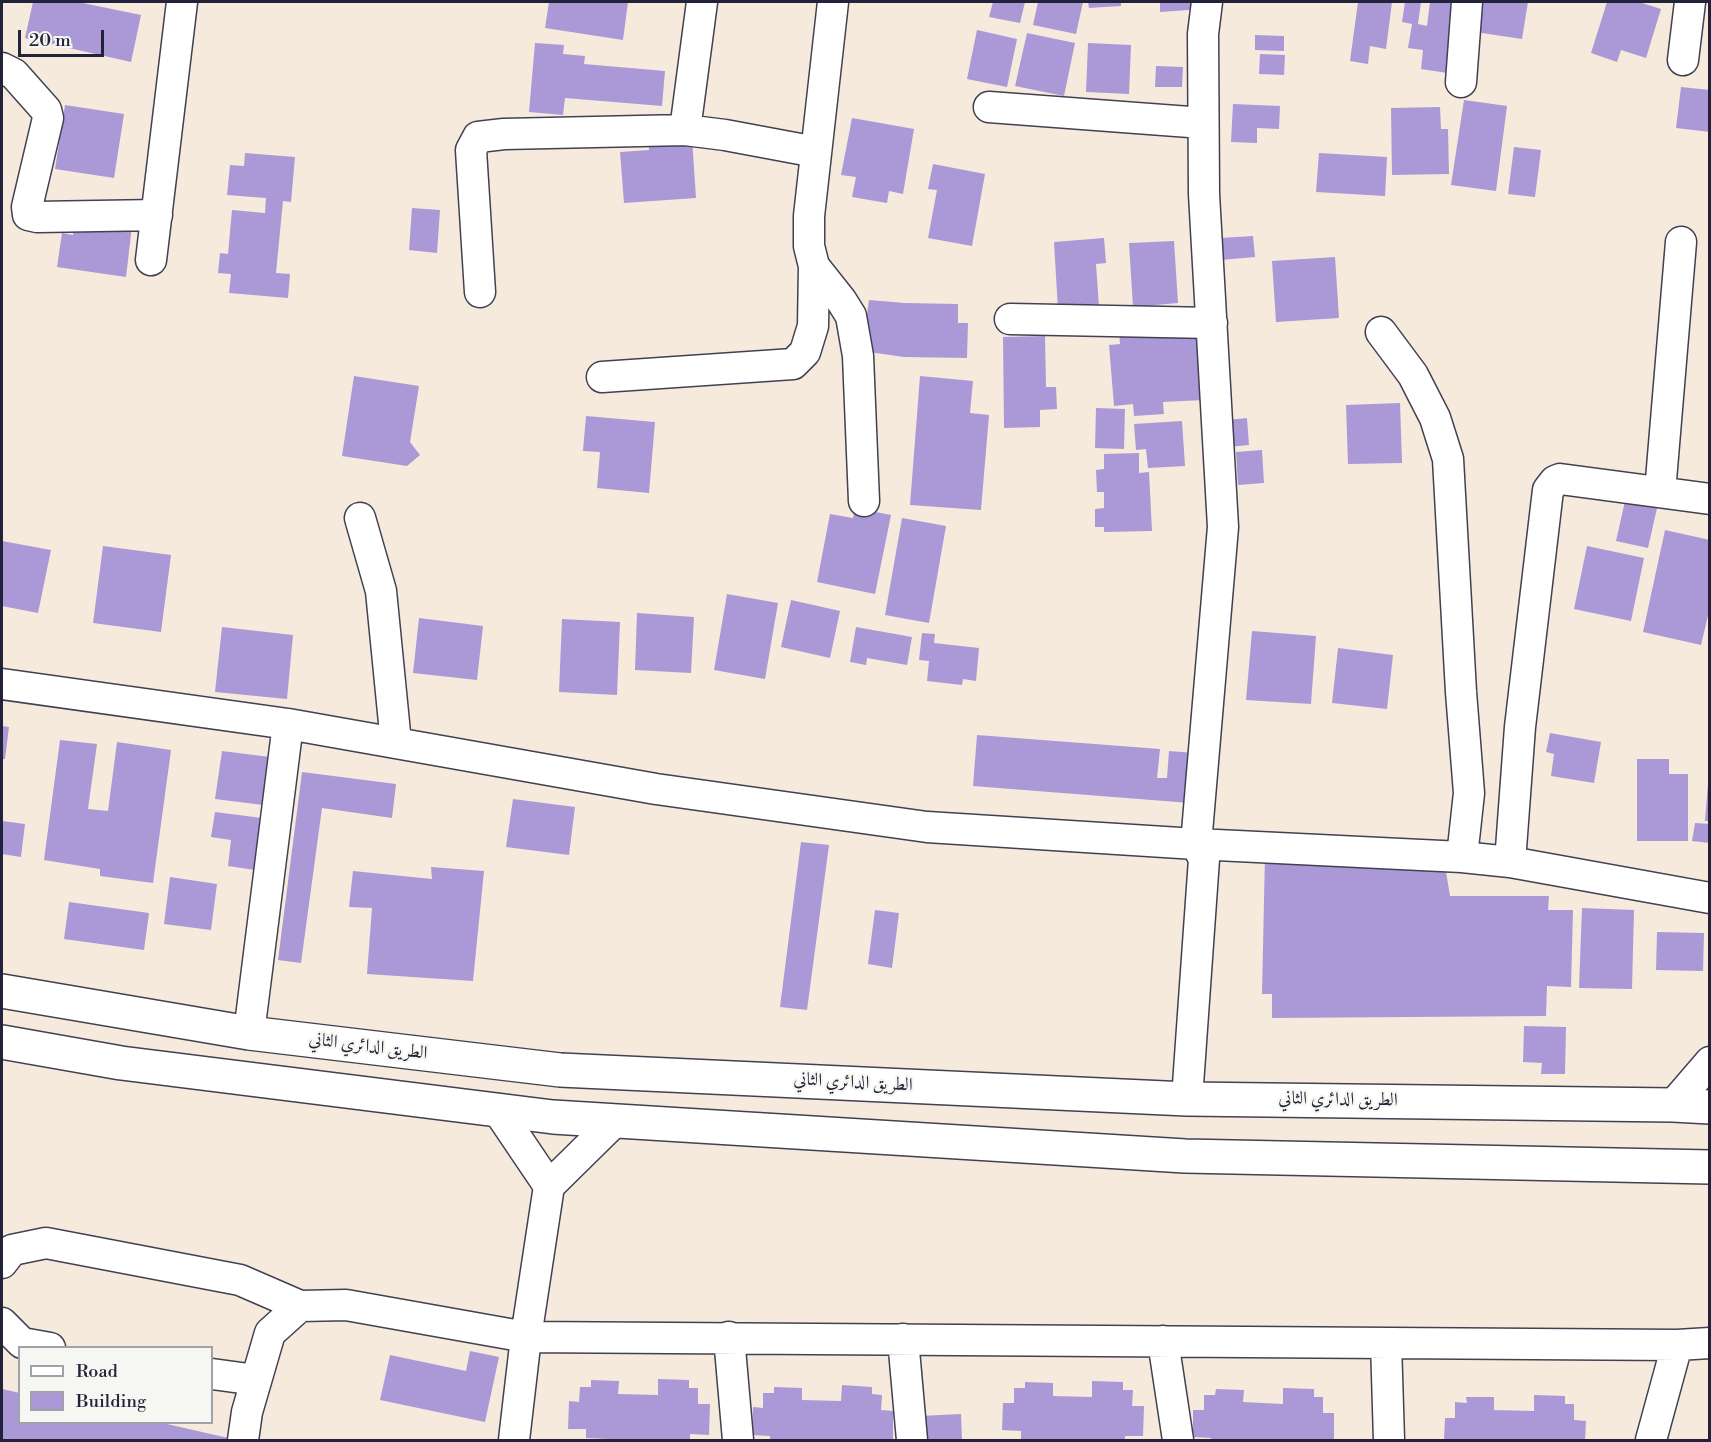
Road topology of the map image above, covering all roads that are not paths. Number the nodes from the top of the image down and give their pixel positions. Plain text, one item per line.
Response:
1 (182, 2) edge
2 (702, 2) edge
3 (833, 2) edge
4 (1207, 2) edge
5 (1467, 2) edge
6 (1690, 2) edge
7 (1683, 60) dead end
8 (2, 68) edge
9 (1461, 82) dead end
10 (989, 107) dead end
11 (1203, 123) junction
12 (685, 130) junction
13 (816, 152) junction
14 (157, 215) junction
15 (1681, 242) dead end
16 (151, 260) dead end
17 (814, 266) junction
18 (480, 292) dead end
19 (1010, 318) dead end
20 (1212, 323) junction
21 (1381, 332) dead end
22 (602, 377) dead end
23 (1660, 492) junction
24 (1710, 499) edge
25 (864, 501) dead end
26 (360, 518) dead end
27 (2, 684) edge
28 (288, 724) junction
29 (396, 743) junction
30 (1197, 844) junction
31 (1462, 857) junction
32 (1510, 862) junction
33 (1710, 898) edge
34 (2, 991) edge
35 (249, 1033) junction
36 (2, 1042) edge
37 (1710, 1062) edge
38 (1187, 1099) junction
39 (1673, 1105) junction
40 (1710, 1107) edge
41 (497, 1109) junction
42 (616, 1120) junction
43 (1710, 1167) edge
44 (549, 1186) junction
45 (2, 1263) edge
46 (300, 1306) junction
47 (2, 1323) edge
48 (526, 1337) junction
49 (729, 1337) junction
50 (903, 1339) junction
51 (1163, 1341) junction
52 (1386, 1343) junction
53 (1710, 1344) edge
54 (1677, 1345) junction
55 (43, 1346) edge
56 (213, 1374) edge
57 (256, 1380) junction
58 (243, 1440) edge
59 (514, 1440) edge
60 (738, 1440) edge
61 (912, 1440) edge
62 (1178, 1440) edge
63 (1389, 1440) edge
64 (1651, 1440) edge

1 - 14 street
2 - 12 street
3 - 13 street
4 - 11 street
5 - 9 street
6 - 7 street
8 - 14 street
10 - 11 street
11 - 20 street
12 - 13 street
12 - 18 street
13 - 17 street
14 - 16 street
15 - 23 street
17 - 22 street
17 - 25 street
19 - 20 street
20 - 30 street
21 - 31 street
23 - 24 street
23 - 32 street
26 - 29 street
27 - 28 street
28 - 29 street
28 - 35 street
29 - 30 street
30 - 31 street
30 - 38 street
31 - 32 street
32 - 33 street
34 - 35 highway, الطريق الدائري الثاني
35 - 38 highway, الطريق الدائري الثاني
36 - 41 highway
37 - 39 street
38 - 39 highway, الطريق الدائري الثاني
39 - 40 highway, الطريق الدائري الثاني
41 - 42 highway
41 - 44 street
42 - 43 highway
42 - 44 street
44 - 48 street
45 - 46 street
46 - 48 street
46 - 57 street
47 - 55 street
48 - 49 street
48 - 59 street
49 - 50 street
49 - 60 street
50 - 51 street
50 - 61 street
51 - 52 street
51 - 62 street
52 - 54 street
52 - 63 street
53 - 54 street
54 - 64 street
56 - 57 street
57 - 58 street

